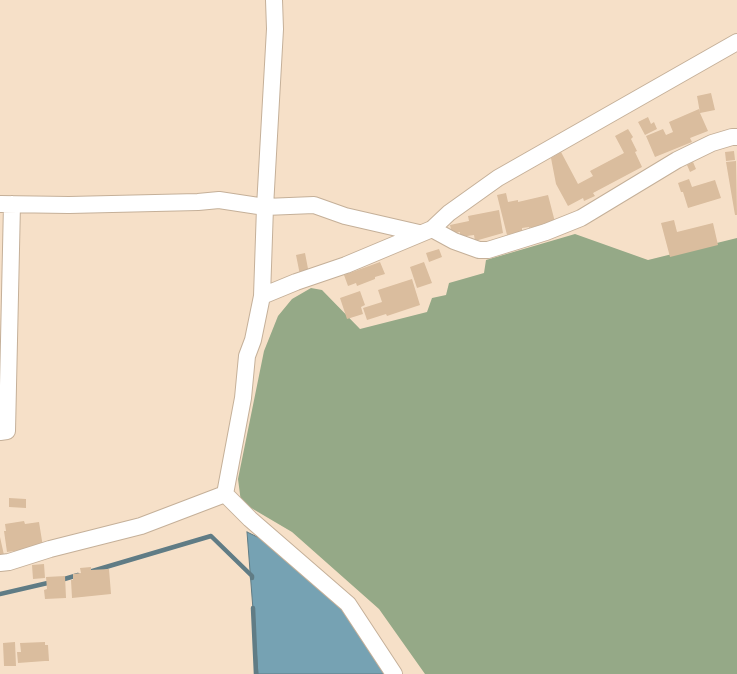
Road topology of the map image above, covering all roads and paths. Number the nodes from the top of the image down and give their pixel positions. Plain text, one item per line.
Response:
1 (274, 0) edge
2 (737, 42) edge
3 (737, 137) edge
4 (6, 204) edge
5 (265, 206) junction
6 (426, 231) junction
7 (262, 296) junction
8 (0, 432) edge
9 (225, 494) junction
10 (0, 563) edge
11 (394, 674) edge

1 - 5 street
2 - 6 street
3 - 6 street
4 - 5 street
4 - 8 street
5 - 6 street
5 - 7 street
6 - 7 street
7 - 9 street
9 - 10 street
9 - 11 street

